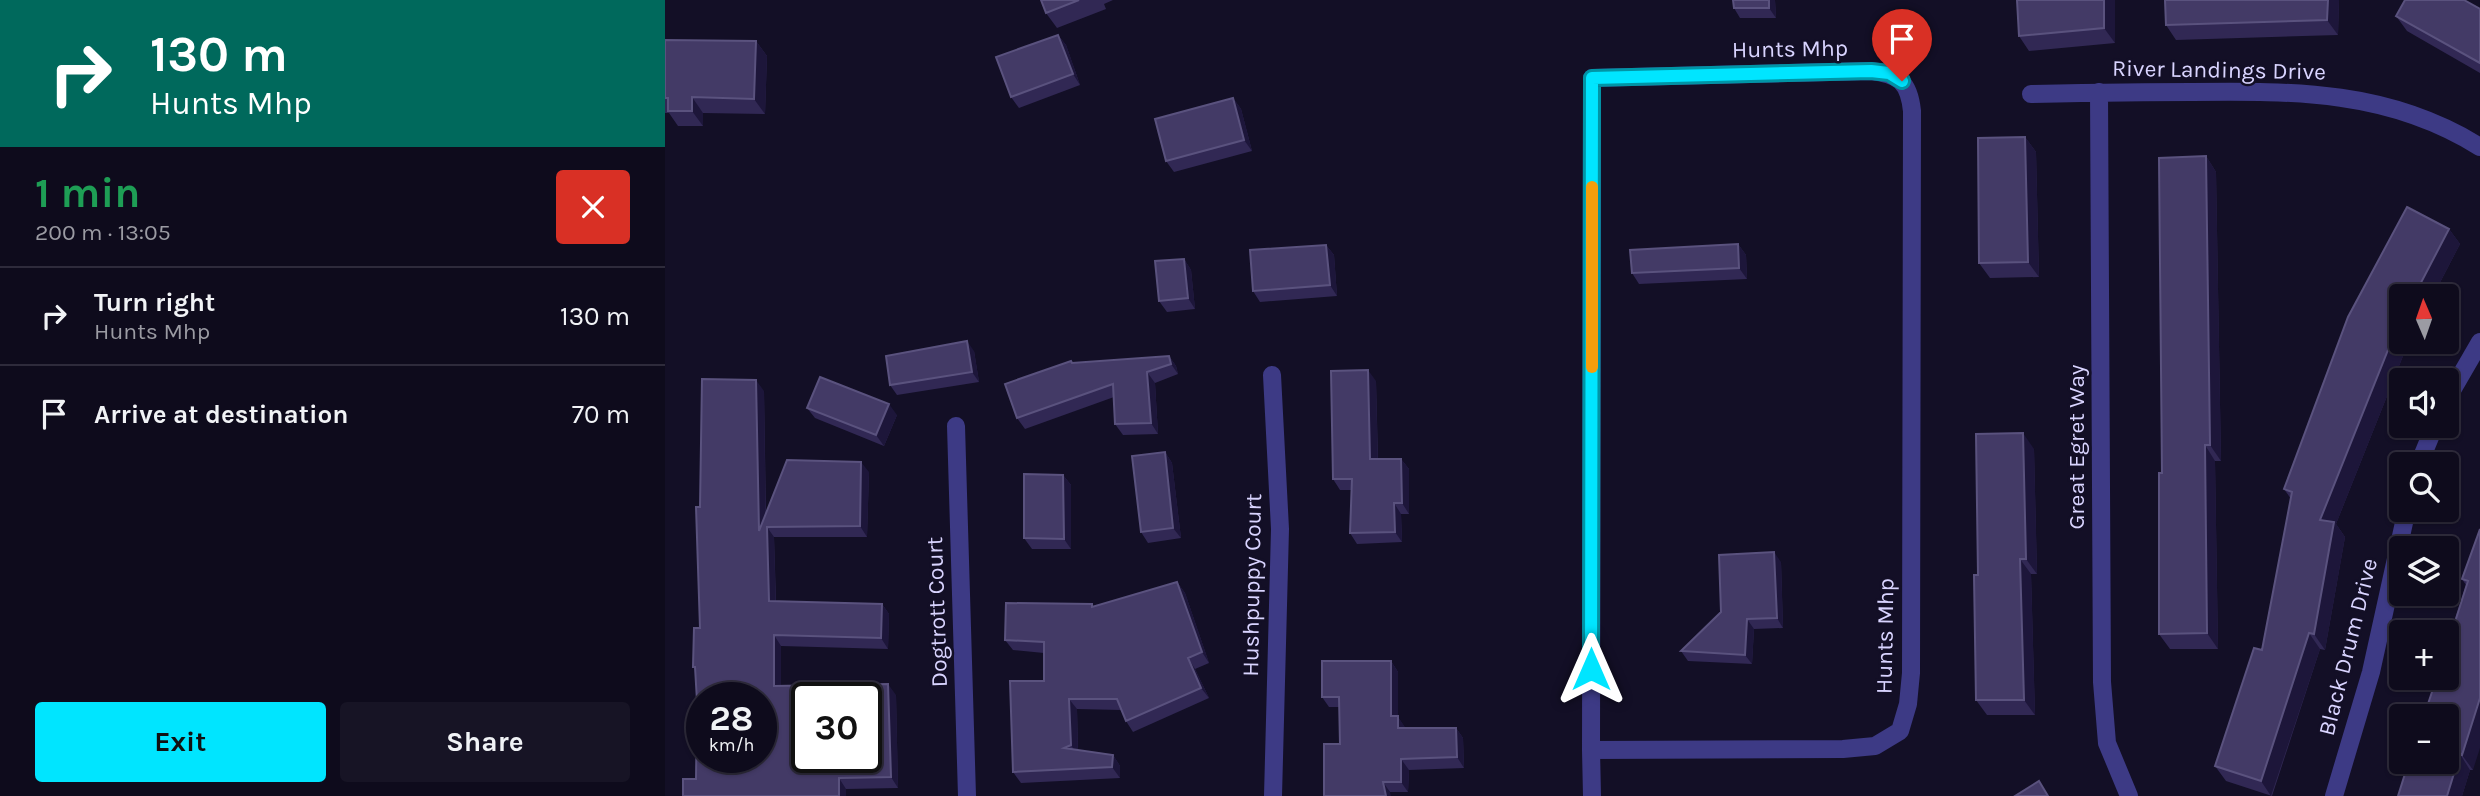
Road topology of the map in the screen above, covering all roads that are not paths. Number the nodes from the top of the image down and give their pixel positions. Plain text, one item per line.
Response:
1 (2099, 92) junction
2 (2031, 94) dead end
3 (2480, 147) edge
4 (2480, 342) edge
5 (1272, 375) dead end
6 (2459, 378) edge
7 (956, 426) dead end
8 (2404, 522) edge
9 (1591, 750) junction
10 (967, 796) edge
11 (1273, 796) edge
12 (1592, 796) edge
13 (2129, 796) edge
14 (2333, 796) edge

1 - 2 street, River Landings Drive
1 - 3 street, River Landings Drive
1 - 13 street, Great Egret Way
4 - 6 street
5 - 11 street, Hushpuppy Court
7 - 10 street, Dogtrott Court
8 - 14 street, Black Drum Drive
9 - 9 street, Hunts Mhp
9 - 12 street, Hunts Mhp

